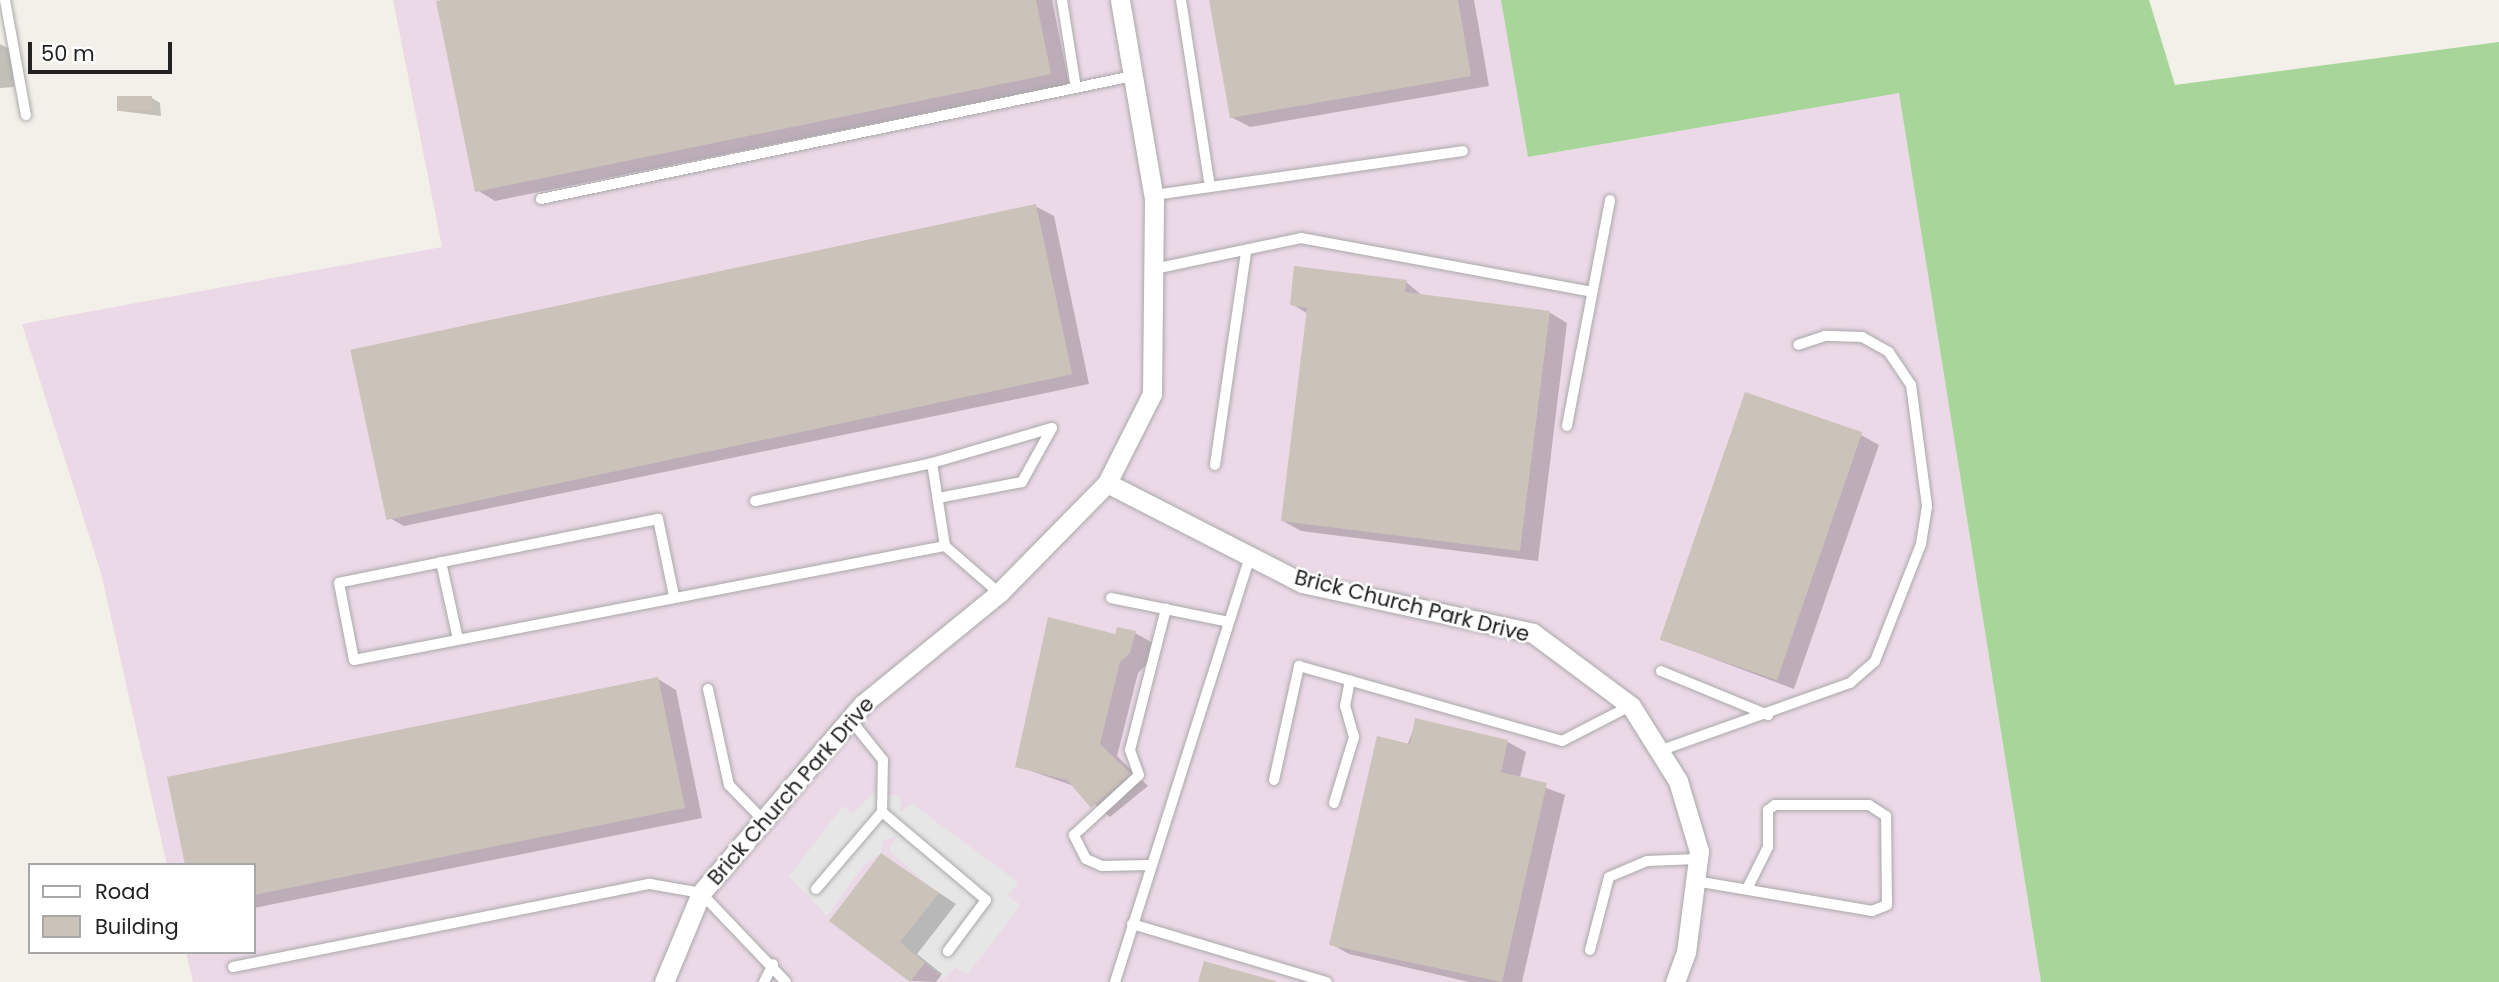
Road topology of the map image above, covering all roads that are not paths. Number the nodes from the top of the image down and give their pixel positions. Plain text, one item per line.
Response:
1 (5, 0) edge
2 (1062, 0) edge
3 (1120, 0) edge
4 (1181, 0) edge
5 (1133, 76) junction
6 (1076, 88) junction
7 (26, 115) dead end
8 (1463, 151) dead end
9 (1210, 187) junction
10 (1154, 195) junction
11 (541, 200) dead end
12 (1610, 200) dead end
13 (1246, 251) junction
14 (1154, 269) junction
15 (1592, 292) junction
16 (1798, 345) dead end
17 (1567, 426) dead end
18 (932, 463) junction
19 (1215, 465) dead end
20 (1107, 484) junction
21 (938, 498) junction
22 (755, 501) dead end
23 (945, 546) junction
24 (1250, 556) junction
25 (441, 562) junction
26 (999, 593) junction
27 (674, 596) junction
28 (1111, 598) dead end
29 (1166, 609) junction
30 (1229, 622) junction
31 (458, 639) junction
32 (1661, 671) dead end
33 (1350, 680) junction
34 (708, 689) dead end
35 (1631, 706) junction
36 (1769, 715) junction
37 (850, 719) junction
38 (1660, 751) junction
39 (1274, 780) dead end
40 (1334, 803) dead end
41 (882, 813) junction
42 (763, 820) junction
43 (1698, 859) junction
44 (1151, 864) junction
45 (1695, 881) junction
46 (1748, 887) junction
47 (816, 889) dead end
48 (701, 893) junction
49 (1132, 924) junction
50 (1590, 950) dead end
51 (948, 951) dead end
52 (773, 964) junction
53 (233, 967) dead end
54 (664, 982) edge
55 (764, 982) edge
56 (786, 982) edge
57 (1115, 982) edge
58 (1327, 982) edge
59 (1675, 982) edge

1 - 7 lane
2 - 6 lane
3 - 5 street, Brick Church Park Drive
4 - 9 lane
5 - 6 lane
5 - 10 street, Brick Church Park Drive
6 - 11 lane
8 - 9 lane
9 - 10 lane
10 - 14 street, Brick Church Park Drive
12 - 15 lane
13 - 14 lane
13 - 15 lane
13 - 19 lane
14 - 20 street, Brick Church Park Drive
15 - 17 lane
16 - 36 lane
18 - 21 lane
18 - 21 lane
18 - 22 lane
20 - 24 street, Brick Church Park Drive
20 - 26 street, Brick Church Park Drive
21 - 23 lane
23 - 26 lane
23 - 27 lane
24 - 30 lane
24 - 35 street, Brick Church Park Drive
25 - 27 lane
25 - 31 lane
25 - 31 lane
26 - 37 street, Brick Church Park Drive
27 - 31 lane
28 - 29 lane
29 - 30 lane
29 - 44 lane
30 - 44 lane
32 - 36 lane
33 - 35 lane
33 - 39 lane
33 - 40 lane
34 - 42 lane
35 - 38 street, Brick Church Park Drive
36 - 38 lane
37 - 41 lane
37 - 42 street, Brick Church Park Drive
38 - 43 street, Brick Church Park Drive
41 - 47 lane
41 - 51 lane
42 - 48 street, Brick Church Park Drive
43 - 45 street, Brick Church Park Drive
43 - 50 lane
44 - 49 lane
45 - 46 lane
45 - 59 street, Brick Church Park Drive
46 - 46 lane
48 - 52 lane
48 - 53 lane
48 - 54 street, Brick Church Park Drive
49 - 57 lane
49 - 58 lane
52 - 55 lane
52 - 56 lane

